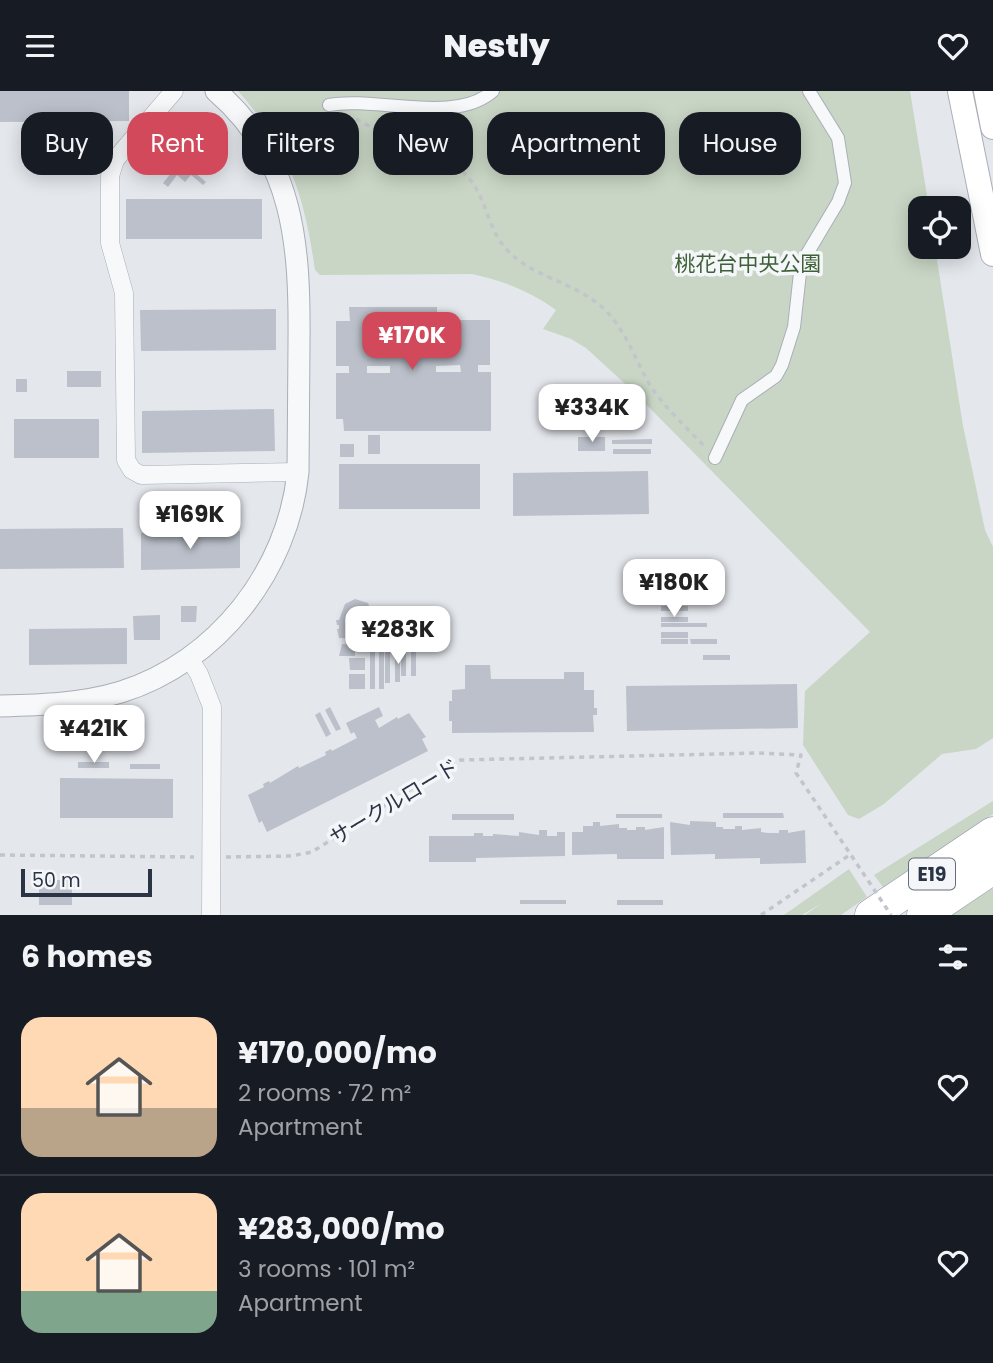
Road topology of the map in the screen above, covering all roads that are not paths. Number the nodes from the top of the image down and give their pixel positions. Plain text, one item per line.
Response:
1 (174, 91) edge
2 (216, 91) edge
3 (493, 91) edge
4 (809, 91) edge
5 (960, 91) edge
6 (986, 91) edge
7 (329, 105) road end
8 (993, 127) edge
9 (993, 254) edge
10 (715, 458) road end
11 (298, 472) junction
12 (189, 657) junction
13 (0, 706) edge
14 (993, 833) edge
15 (993, 869) edge
16 (211, 915) edge
17 (871, 915) edge
18 (923, 915) edge

1 - 11 street
2 - 11 street
3 - 7 street
4 - 10 street
5 - 9 main road
6 - 8 main road
11 - 12 street
12 - 13 street
12 - 16 street
14 - 17 highway, E19
15 - 18 highway, E19

